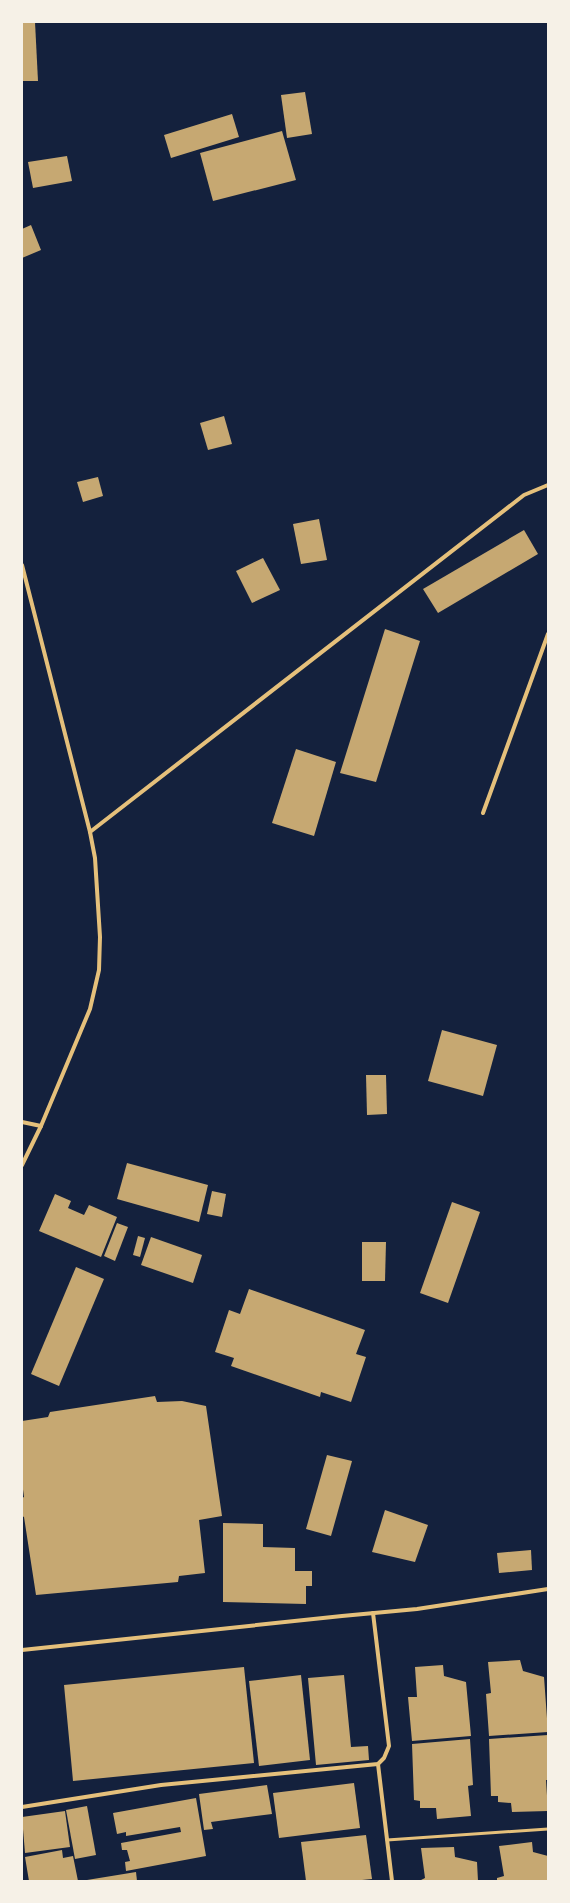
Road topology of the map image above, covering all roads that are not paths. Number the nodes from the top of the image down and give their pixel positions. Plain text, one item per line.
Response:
1 (548, 485) edge
2 (22, 565) edge
3 (548, 634) edge
4 (483, 813) dead end
5 (90, 832) junction
6 (22, 1122) edge
7 (41, 1126) junction
8 (22, 1165) edge
9 (548, 1589) edge
10 (373, 1613) junction
11 (22, 1650) edge
12 (378, 1764) junction
13 (22, 1807) edge
14 (548, 1829) edge
15 (387, 1840) junction
16 (392, 1881) edge

1 - 5 street
2 - 5 street
3 - 4 street
5 - 7 street
6 - 7 street
7 - 8 street
9 - 10 street
10 - 11 street
10 - 12 street
12 - 13 street
12 - 15 street
14 - 15 lane
15 - 16 street

